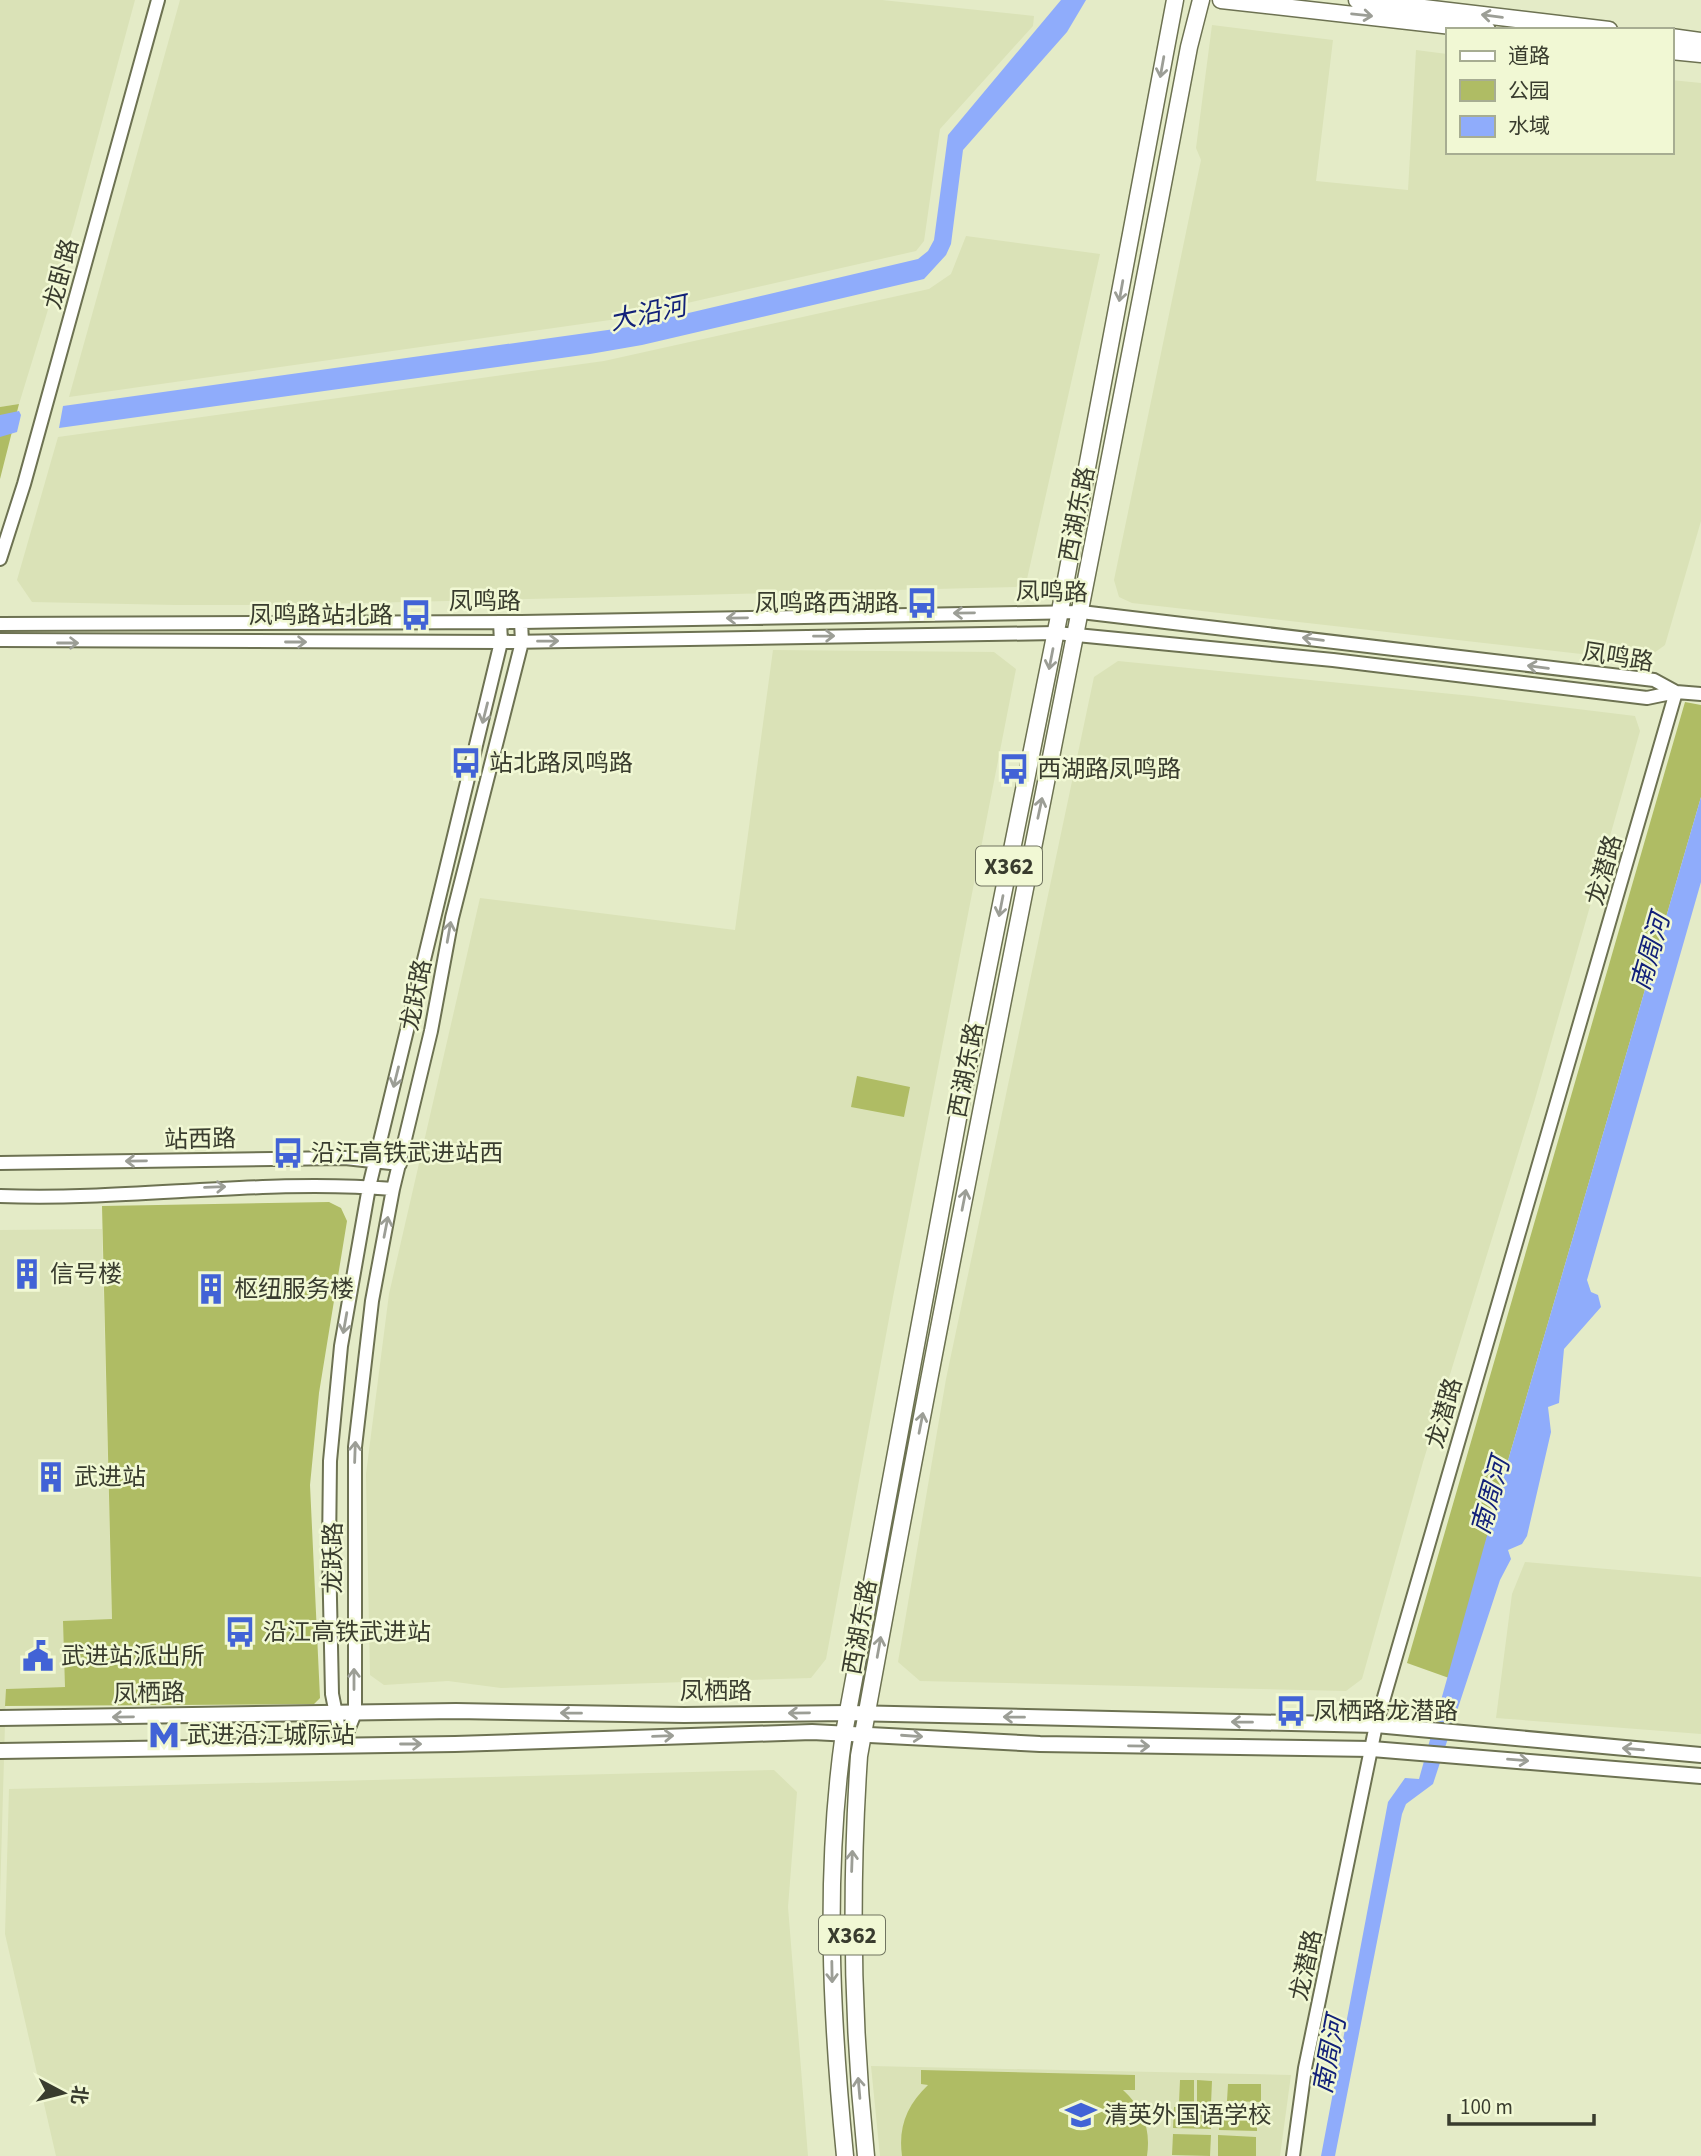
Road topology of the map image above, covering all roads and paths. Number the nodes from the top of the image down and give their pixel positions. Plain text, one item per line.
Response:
1 (158, 0) edge
2 (1175, 0) edge
3 (1201, 0) edge
4 (1221, 0) edge
5 (1357, 0) edge
6 (1469, 28) edge
7 (1592, 28) edge
8 (1673, 37) edge
9 (1701, 41) edge
10 (1673, 51) edge
11 (1701, 54) edge
12 (0, 559) edge
13 (1060, 611) junction
14 (1081, 612) junction
15 (500, 622) junction
16 (521, 622) junction
17 (0, 624) edge
18 (1056, 633) junction
19 (1077, 635) junction
20 (0, 640) edge
21 (502, 642) junction
22 (522, 642) junction
23 (1676, 692) junction
24 (1701, 694) edge
25 (0, 1163) edge
26 (375, 1164) junction
27 (400, 1164) junction
28 (369, 1186) junction
29 (393, 1189) junction
30 (0, 1196) edge
31 (334, 1713) junction
32 (355, 1713) junction
33 (849, 1713) junction
34 (867, 1714) junction
35 (0, 1718) edge
36 (1376, 1725) junction
37 (844, 1733) junction
38 (863, 1733) junction
39 (342, 1745) junction
40 (1372, 1749) junction
41 (0, 1751) edge
42 (1701, 1755) edge
43 (1701, 1776) edge
44 (845, 2156) edge
45 (866, 2156) edge
46 (1293, 2156) edge

1 - 12 street, 龙卧路
2 -> 13 main road, 西湖东路 / X362
3 - 14 main road, 西湖东路 / X362
4 -> 6 main road
7 -> 5 main road
8 - 9 main road
10 - 11 main road
13 - 14 street, 凤鸣路
13 -> 16 street, 凤鸣路
13 - 18 main road, 西湖东路 / X362
14 - 19 main road, 西湖东路 / X362
23 -> 14 street, 凤鸣路
15 - 16 street, 凤鸣路
15 - 17 street, 凤鸣路
15 - 21 street, 龙跃路
16 - 22 street, 龙跃路
18 - 19 street, 凤鸣路
22 -> 18 street, 凤鸣路
18 -> 33 main road, 西湖东路 / X362
19 - 23 street, 凤鸣路
34 -> 19 main road, 西湖东路 / X362
20 -> 21 street, 凤鸣路
21 - 22 street, 凤鸣路
21 -> 26 street, 龙跃路
27 -> 22 street, 龙跃路
23 - 24 street
23 - 36 street, 龙潜路
26 -> 25 street, 站西路
26 - 27 street, 站西路
26 - 28 street, 龙跃路
27 - 29 street, 龙跃路
28 - 29 street, 站西路
30 -> 28 street, 站西路
28 -> 31 street, 龙跃路
32 -> 29 street, 龙跃路
31 - 32 main road, 凤栖路
31 -> 35 main road, 凤栖路
31 - 39 street, 龙跃路
33 -> 32 main road, 凤栖路
32 - 39 street, 龙跃路
33 - 34 main road, 凤栖路
33 - 37 main road, 西湖东路 / X362
36 -> 34 main road, 凤栖路
34 - 38 main road, 西湖东路 / X362
36 - 40 street, 龙潜路
42 -> 36 main road, 凤栖路
37 - 38 main road, 凤栖路
39 -> 37 main road, 凤栖路
37 -> 44 main road, 西湖东路 / X362
38 -> 40 main road, 凤栖路
45 -> 38 main road, 西湖东路 / X362
39 - 41 main road, 凤栖路
40 -> 43 main road, 凤栖路
40 - 46 street, 龙潜路

